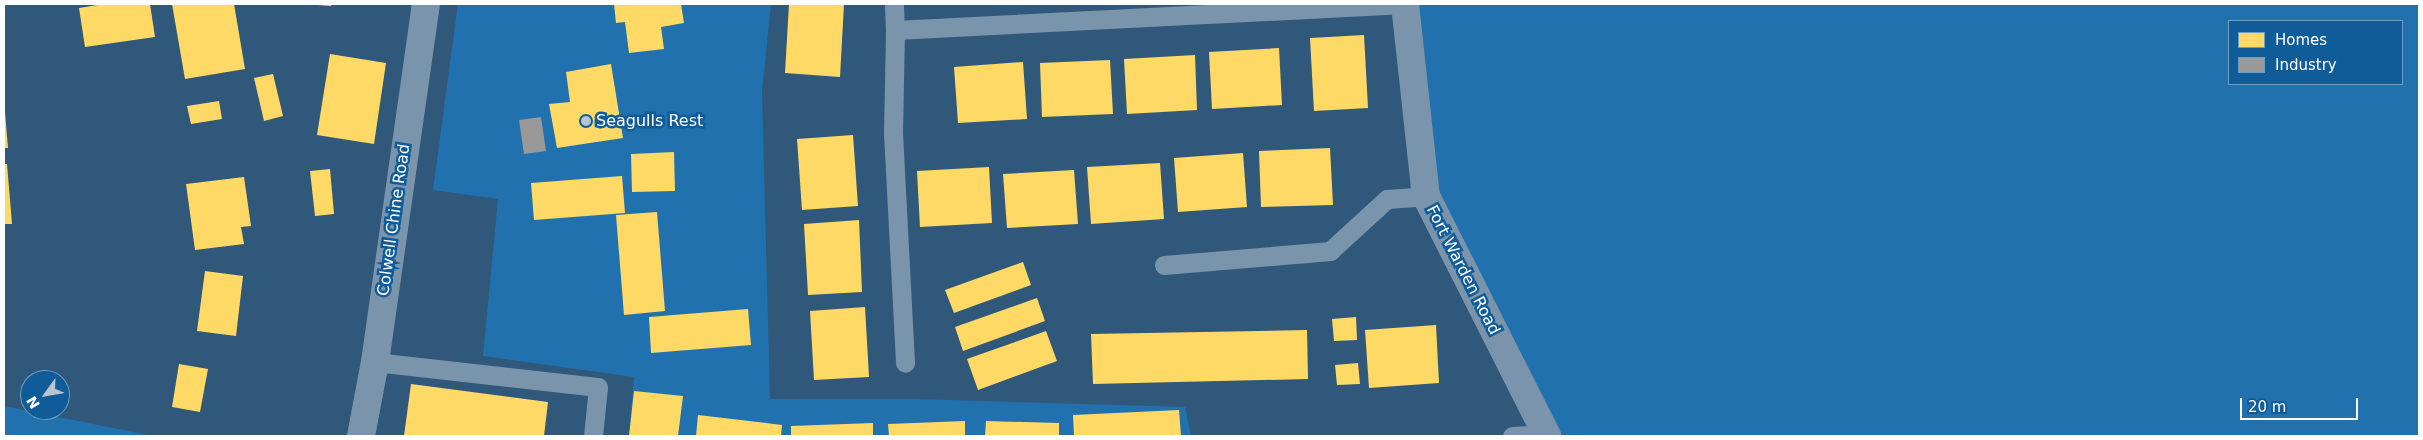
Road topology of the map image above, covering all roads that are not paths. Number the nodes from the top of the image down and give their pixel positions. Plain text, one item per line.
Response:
1 (426, 4) edge
2 (894, 4) edge
3 (1405, 4) edge
4 (895, 30) junction
5 (1426, 196) junction
6 (1164, 265) dead end
7 (374, 362) junction
8 (905, 363) dead end
9 (1546, 435) edge
10 (361, 436) edge
11 (593, 436) edge
12 (1512, 436) edge

1 - 7 street, Colwell Chine Road
2 - 4 lane
3 - 4 lane
3 - 5 street, Fort Warden Road
4 - 8 lane
5 - 6 lane
5 - 9 street, Fort Warden Road
7 - 10 street, Colwell Chine Road
7 - 11 lane
9 - 12 lane

